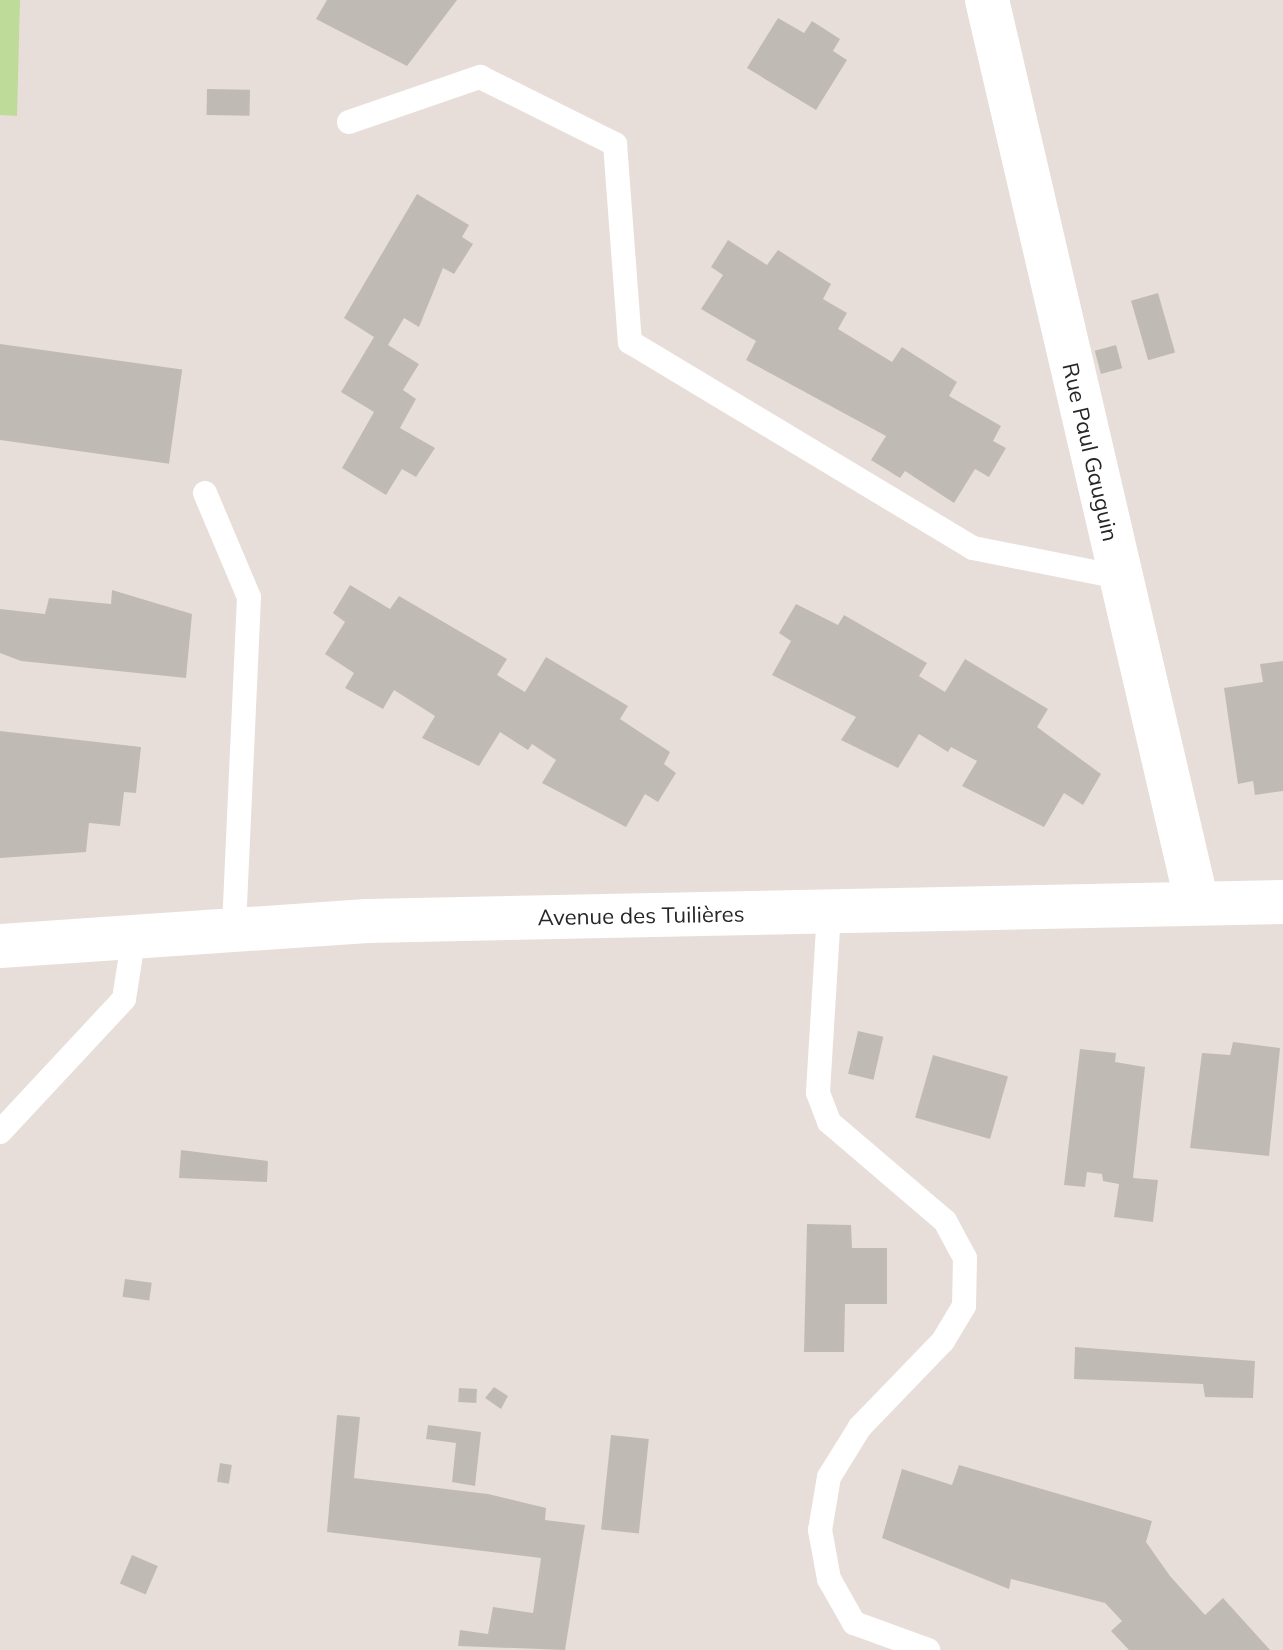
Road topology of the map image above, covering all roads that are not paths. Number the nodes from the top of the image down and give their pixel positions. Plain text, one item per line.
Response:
1 (987, 0) edge
2 (349, 122) dead end
3 (205, 493) dead end
4 (1119, 577) junction
5 (1283, 902) edge
6 (1197, 903) junction
7 (829, 912) junction
8 (234, 930) junction
9 (134, 935) junction
10 (0, 946) edge
11 (0, 1132) edge
12 (928, 1650) edge

1 - 4 street, Rue Paul Gauguin
2 - 4 lane
3 - 8 lane
4 - 6 street, Rue Paul Gauguin
5 - 6 street, Avenue des Tuilières
6 - 7 street, Avenue des Tuilières
7 - 8 street, Avenue des Tuilières
7 - 12 lane
8 - 9 street, Avenue des Tuilières
9 - 10 street, Avenue des Tuilières
9 - 11 lane

